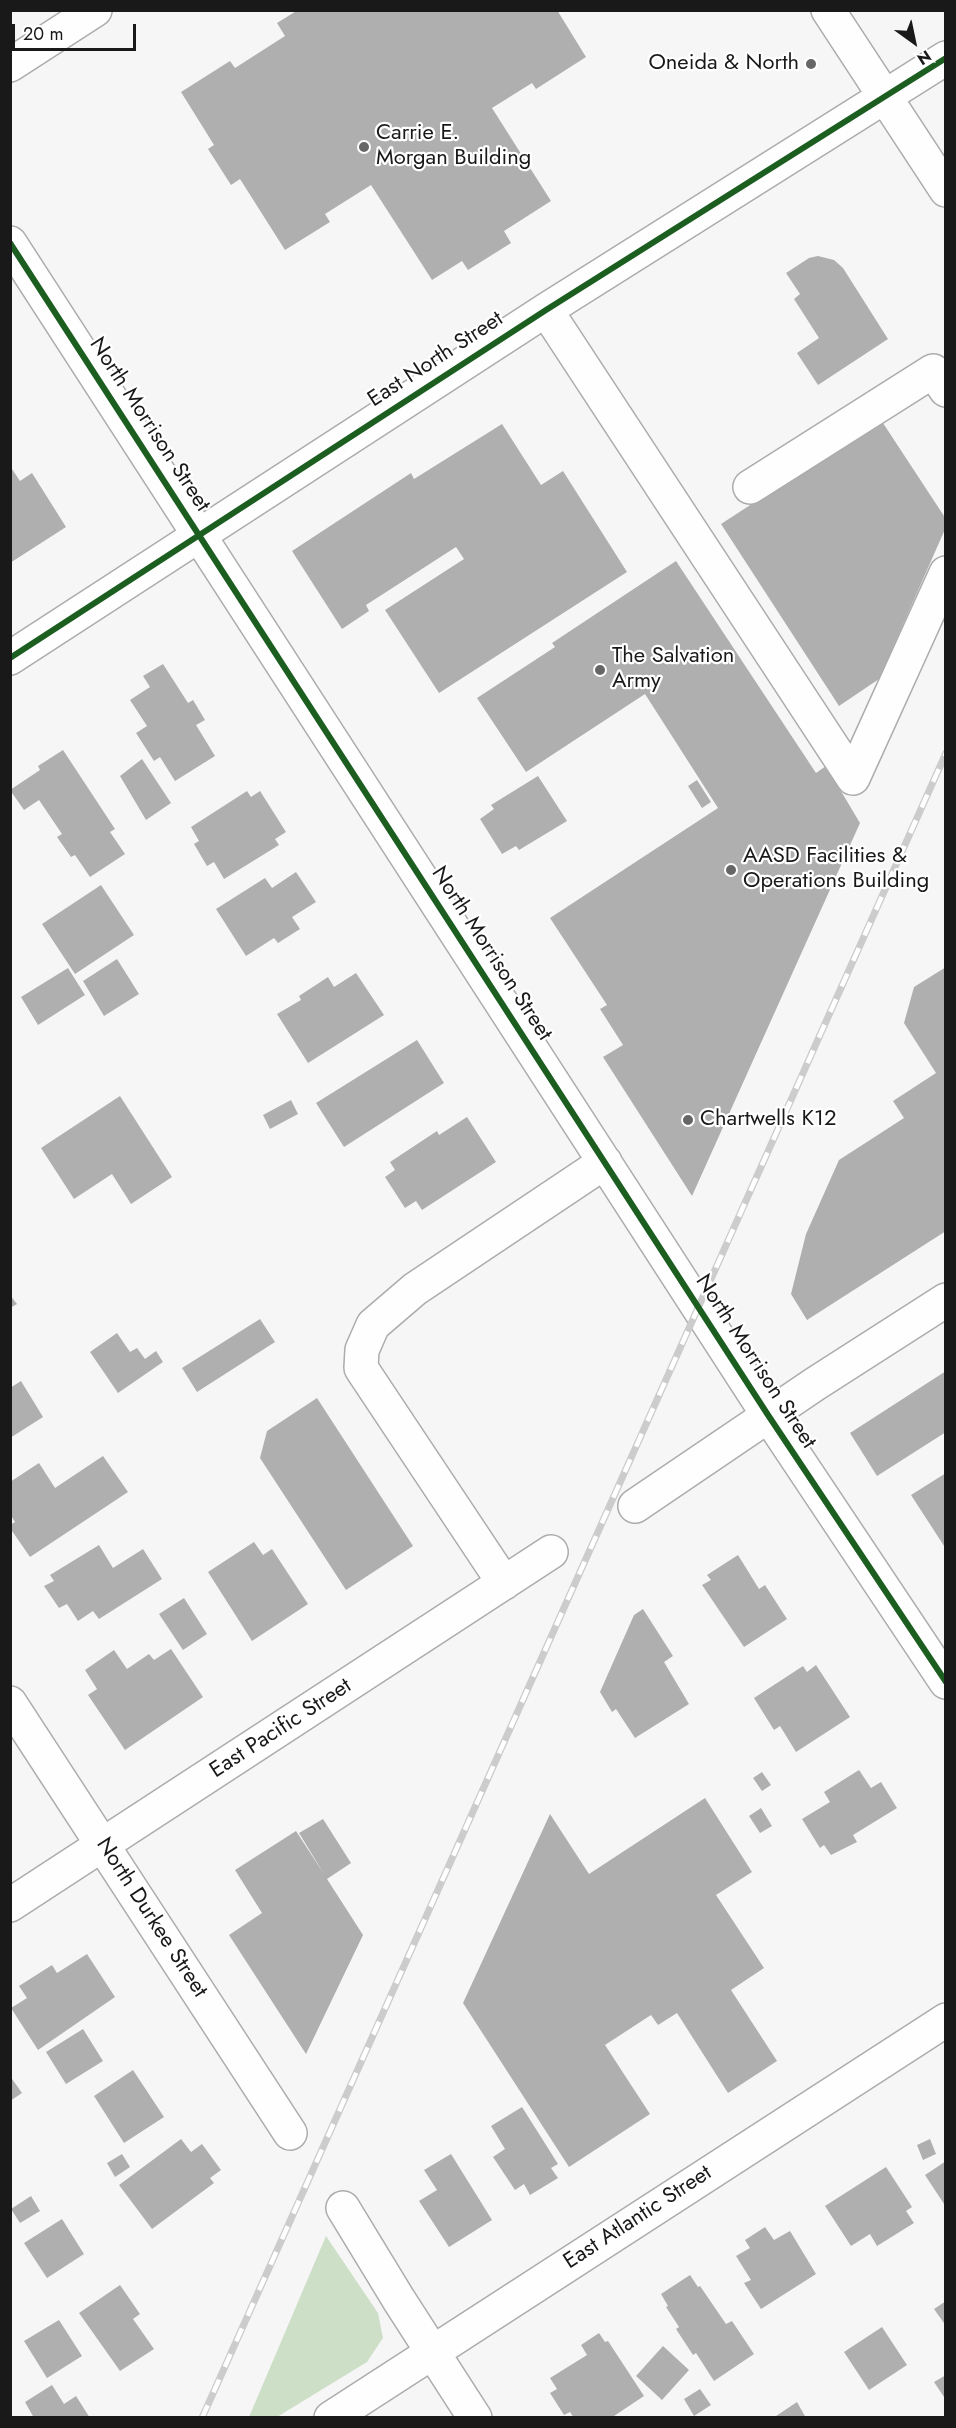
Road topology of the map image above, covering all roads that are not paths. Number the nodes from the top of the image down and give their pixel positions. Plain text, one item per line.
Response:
1 (95, 10) edge
2 (828, 10) edge
3 (945, 58) edge
4 (10, 65) edge
5 (884, 97) junction
6 (945, 190) edge
7 (10, 243) edge
8 (546, 310) junction
9 (945, 390) edge
10 (750, 487) dead end
11 (199, 535) junction
12 (945, 573) edge
13 (10, 658) edge
14 (605, 1162) junction
15 (945, 1300) edge
16 (768, 1415) junction
17 (635, 1506) dead end
18 (551, 1552) dead end
19 (504, 1583) junction
20 (945, 1682) edge
21 (10, 1703) edge
22 (103, 1844) junction
23 (10, 1905) edge
24 (945, 2020) edge
25 (290, 2133) dead end
26 (343, 2208) dead end
27 (433, 2352) junction
28 (332, 2418) edge
29 (476, 2418) edge

1 - 4 street
2 - 5 street
3 - 5 street, East North Street
5 - 6 street
5 - 8 street, East North Street
7 - 11 street, North Morrison Street
8 - 11 street, East North Street
8 - 12 street
9 - 10 street
11 - 13 street, East North Street
11 - 14 street, North Morrison Street
14 - 16 street, North Morrison Street
14 - 19 street
15 - 16 street
16 - 17 street
16 - 20 street, North Morrison Street
18 - 19 street, East Pacific Street
19 - 22 street, East Pacific Street
21 - 22 street, North Durkee Street
22 - 23 street, East Pacific Street
22 - 25 street, North Durkee Street
24 - 27 street, East Atlantic Street
26 - 27 street
27 - 28 street, East Atlantic Street
27 - 29 street

